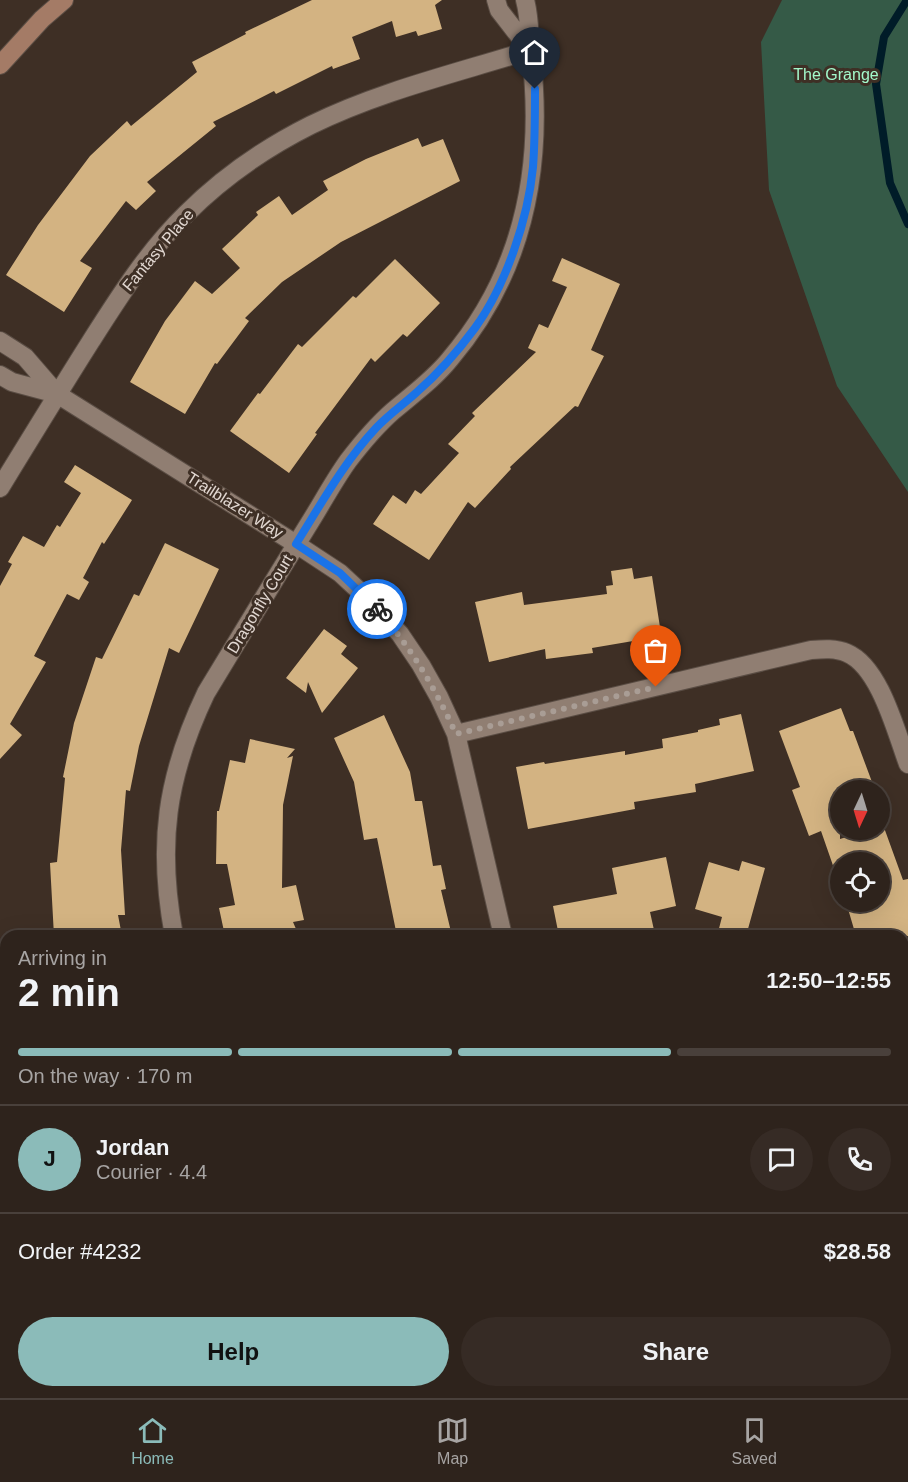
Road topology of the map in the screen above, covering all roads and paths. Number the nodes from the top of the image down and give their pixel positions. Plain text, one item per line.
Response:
1 (64, 0) edge
2 (496, 0) edge
3 (525, 0) edge
4 (530, 50) junction
5 (0, 65) edge
6 (0, 341) edge
7 (0, 375) edge
8 (57, 394) junction
9 (0, 488) edge
10 (296, 544) junction
11 (456, 734) junction
12 (908, 764) edge
13 (173, 930) edge
14 (502, 930) edge

1 - 5 main road
2 - 4 street
3 - 4 street, Dragonfly Court
4 - 8 street, Fantasy Place
4 - 10 street, Dragonfly Court
6 - 8 street, Trailblazer Way
7 - 8 street, Trailblazer Way
8 - 9 street, Fantasy Place
8 - 10 street, Trailblazer Way
10 - 11 street, Trailblazer Way
10 - 13 street, Dragonfly Court
11 - 12 street
11 - 14 street, Trailblazer Way

